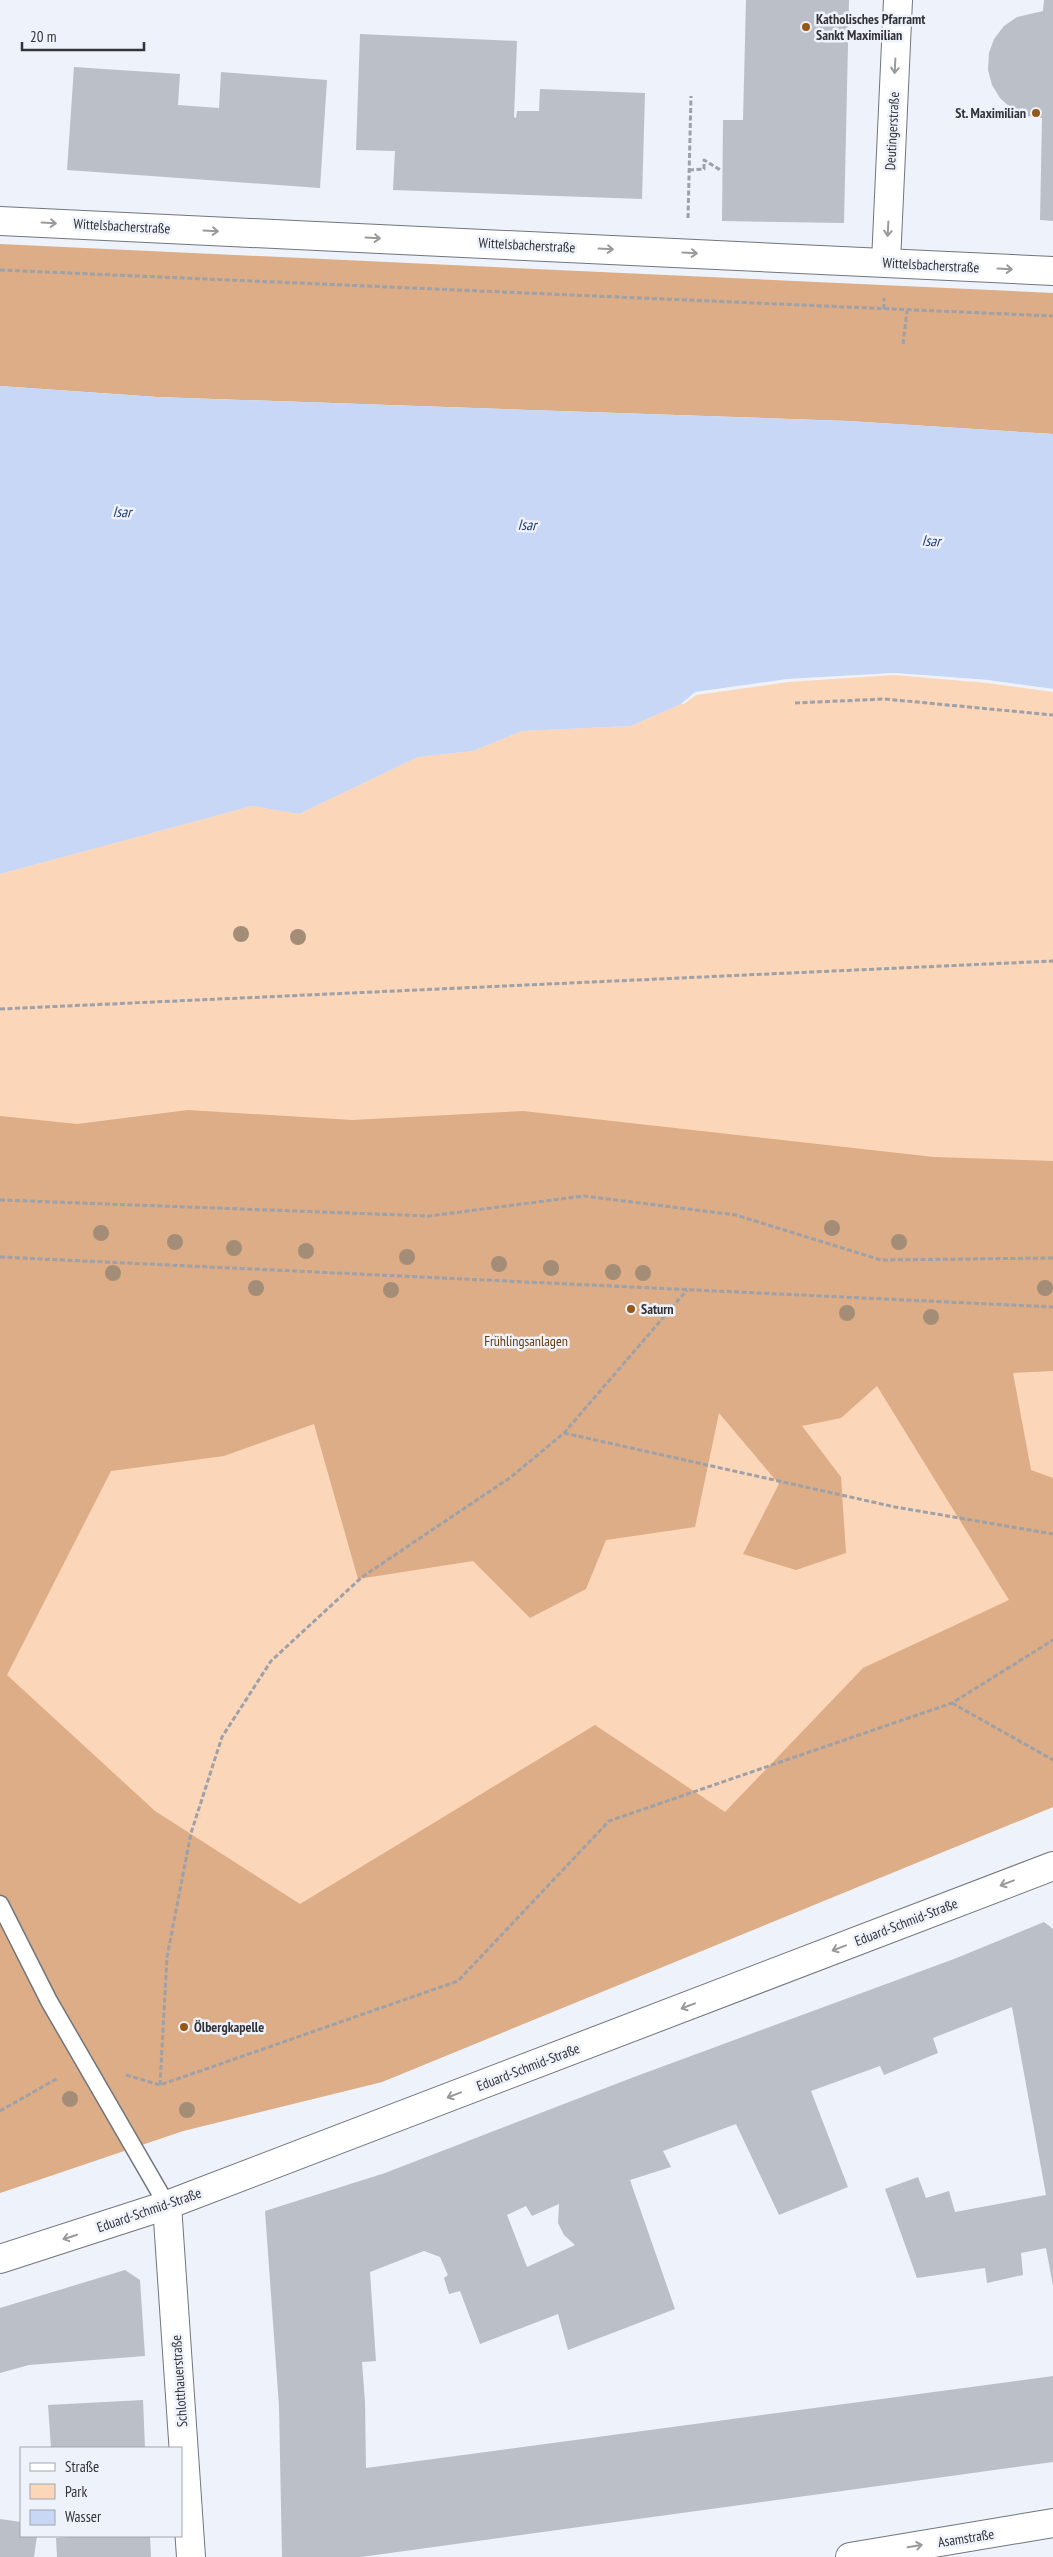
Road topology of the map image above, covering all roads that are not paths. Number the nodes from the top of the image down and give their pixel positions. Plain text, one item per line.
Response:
1 (898, 0) edge
2 (0, 221) edge
3 (886, 262) junction
4 (1053, 272) edge
5 (1053, 1866) edge
6 (0, 1904) edge
7 (167, 2205) junction
8 (0, 2260) edge
9 (1053, 2523) edge
10 (191, 2557) edge
11 (850, 2557) edge

1 -> 3 street, Deutingerstraße
2 -> 3 street, Wittelsbacherstraße
3 -> 4 street, Wittelsbacherstraße
5 -> 7 street, Eduard-Schmid-Straße
6 - 7 lane
7 -> 8 street, Eduard-Schmid-Straße
7 - 10 street, Schlotthauerstraße
11 -> 9 street, Asamstraße

